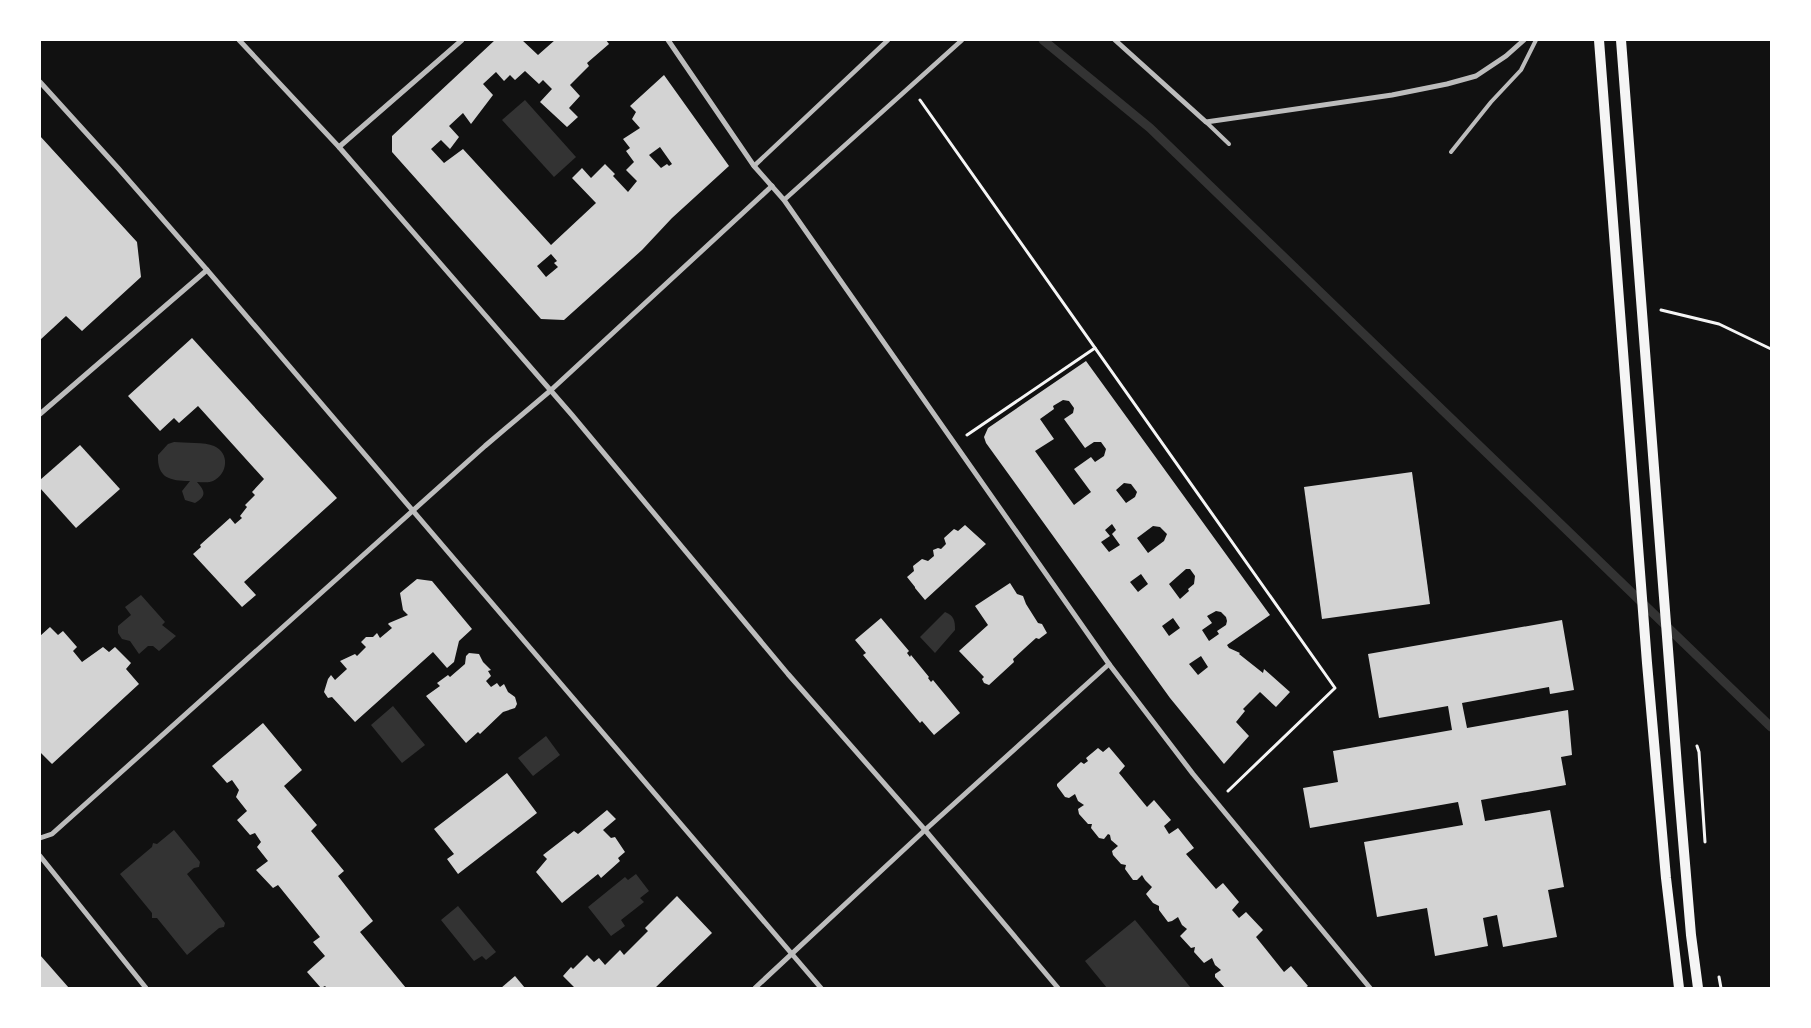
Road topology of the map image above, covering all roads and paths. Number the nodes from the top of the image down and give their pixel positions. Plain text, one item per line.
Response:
1 (239, 40) edge
2 (462, 40) edge
3 (668, 40) edge
4 (888, 40) edge
5 (962, 40) edge
6 (1115, 40) edge
7 (1524, 40) edge
8 (1536, 40) edge
9 (1599, 40) edge
10 (1621, 40) edge
11 (40, 82) edge
12 (910, 87) junction
13 (1206, 122) junction
14 (1229, 144) dead end
15 (339, 147) junction
16 (1451, 152) dead end
17 (754, 166) junction
18 (772, 186) junction
19 (784, 200) junction
20 (207, 270) junction
21 (1641, 306) junction
22 (1095, 348) junction
23 (1771, 349) edge
24 (550, 391) junction
25 (40, 414) edge
26 (954, 444) junction
27 (412, 511) junction
28 (1110, 664) junction
29 (1216, 802) junction
30 (926, 830) junction
31 (40, 838) edge
32 (40, 856) edge
33 (792, 953) junction
34 (146, 988) edge
35 (755, 988) edge
36 (821, 988) edge
37 (1058, 988) edge
38 (1370, 988) edge
39 (1679, 988) edge
40 (1698, 988) edge

1 - 15 street
2 - 15 street
3 - 17 street
4 - 17 street
5 - 12 street
6 - 13 street
7 - 13 street
8 - 16 lane
9 - 39 main road
10 - 21 main road
11 - 20 street
12 - 19 street
12 - 22 path
13 - 14 lane
15 - 24 street
17 - 18 street
18 - 19 street
18 - 24 street
19 - 26 street
20 - 25 street
20 - 27 street
21 - 23 path
21 - 40 main road
22 - 26 path
22 - 29 path
24 - 27 street
24 - 30 street
26 - 28 street
27 - 31 street
27 - 33 street
28 - 29 street
28 - 30 street
29 - 38 street
30 - 33 street
30 - 37 street
32 - 34 street
33 - 35 street
33 - 36 street

